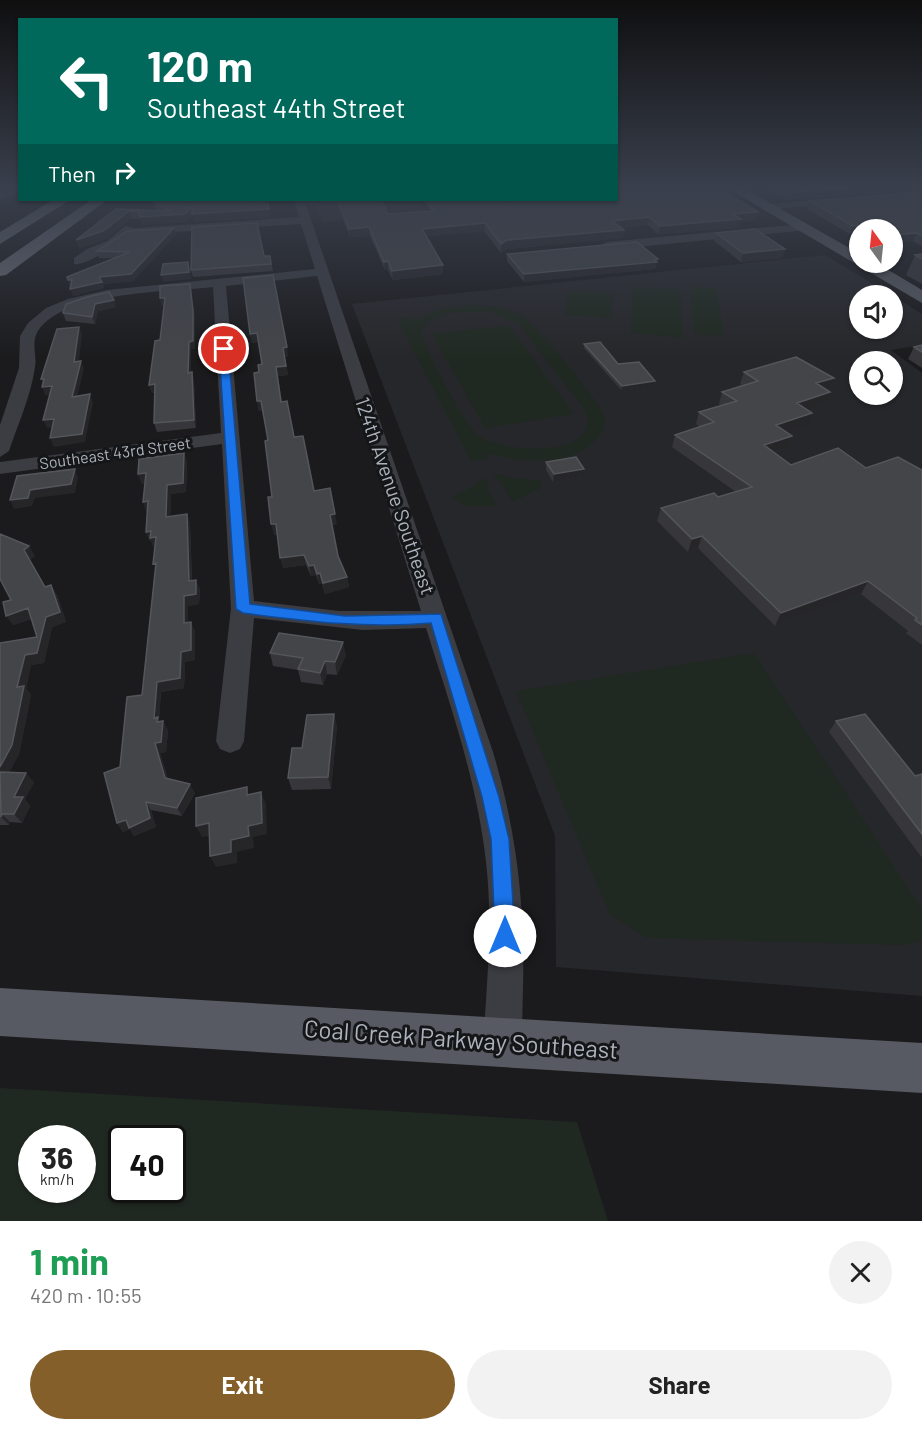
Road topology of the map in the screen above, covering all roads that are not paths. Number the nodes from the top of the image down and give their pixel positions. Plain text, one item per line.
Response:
1 (37, 245) edge
2 (109, 245) edge
3 (313, 245) edge
4 (617, 245) edge
5 (831, 245) edge
6 (595, 247) edge
7 (849, 255) edge
8 (79, 261) dead end
9 (0, 271) edge
10 (321, 272) junction
11 (879, 273) edge
12 (219, 282) junction
13 (922, 298) edge
14 (230, 437) junction
15 (0, 451) edge
16 (0, 468) edge
17 (243, 609) junction
18 (436, 618) junction
19 (230, 741) dead end
20 (0, 1012) edge
21 (502, 1044) junction
22 (922, 1068) edge

1 - 9 highway
2 - 8 street
3 - 10 street, 124th Avenue Southeast
4 - 6 street
5 - 7 main road
10 - 12 street
10 - 18 street, 124th Avenue Southeast
11 - 13 main road
12 - 14 street
12 - 15 street
14 - 16 street, Southeast 43rd Street
14 - 17 street
17 - 18 street
17 - 19 street
18 - 21 street, 124th Avenue Southeast
20 - 21 main road, Coal Creek Parkway Southeast
21 - 22 main road, Coal Creek Parkway Southeast

